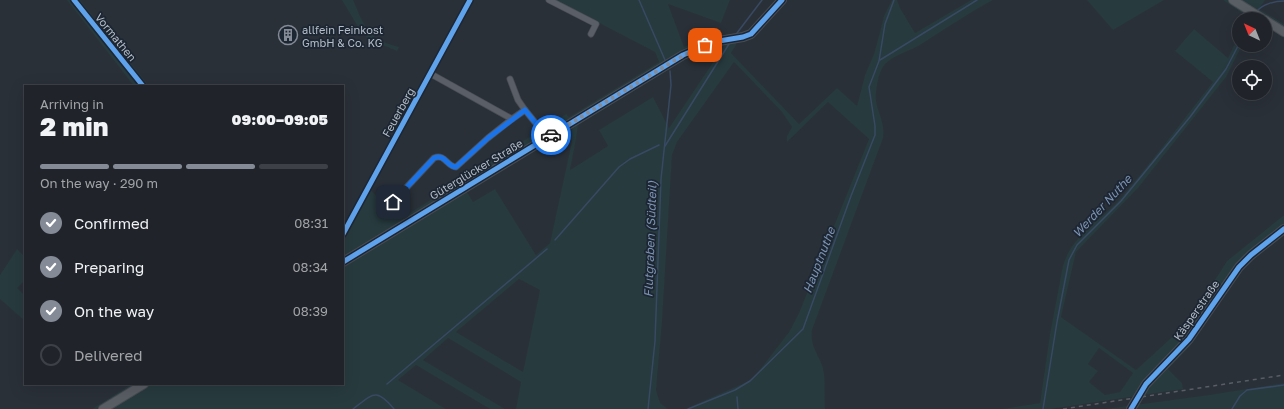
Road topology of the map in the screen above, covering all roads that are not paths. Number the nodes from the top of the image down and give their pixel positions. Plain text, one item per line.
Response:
1 (74, 0) edge
2 (470, 0) edge
3 (549, 0) edge
4 (782, 0) edge
5 (1233, 0) edge
6 (1251, 12) edge
7 (1272, 25) edge
8 (1284, 32) edge
9 (591, 34) dead end
10 (430, 74) junction
11 (510, 79) dead end
12 (142, 85) edge
13 (525, 110) junction
14 (512, 119) junction
15 (547, 137) junction
16 (393, 202) dead end
17 (1284, 229) edge
18 (344, 232) edge
19 (344, 261) edge
20 (142, 385) edge
21 (103, 409) edge
22 (1131, 409) edge

1 - 12 street, Vormathen
2 - 10 street, Feuerberg
3 - 9 street
4 - 15 street, Güterglücker Straße
5 - 6 street
7 - 8 street
10 - 14 street
10 - 18 street, Feuerberg
11 - 13 street
13 - 14 street
13 - 15 street
14 - 16 street
15 - 19 street, Güterglücker Straße
17 - 22 street, Käsperstraße
20 - 21 street

